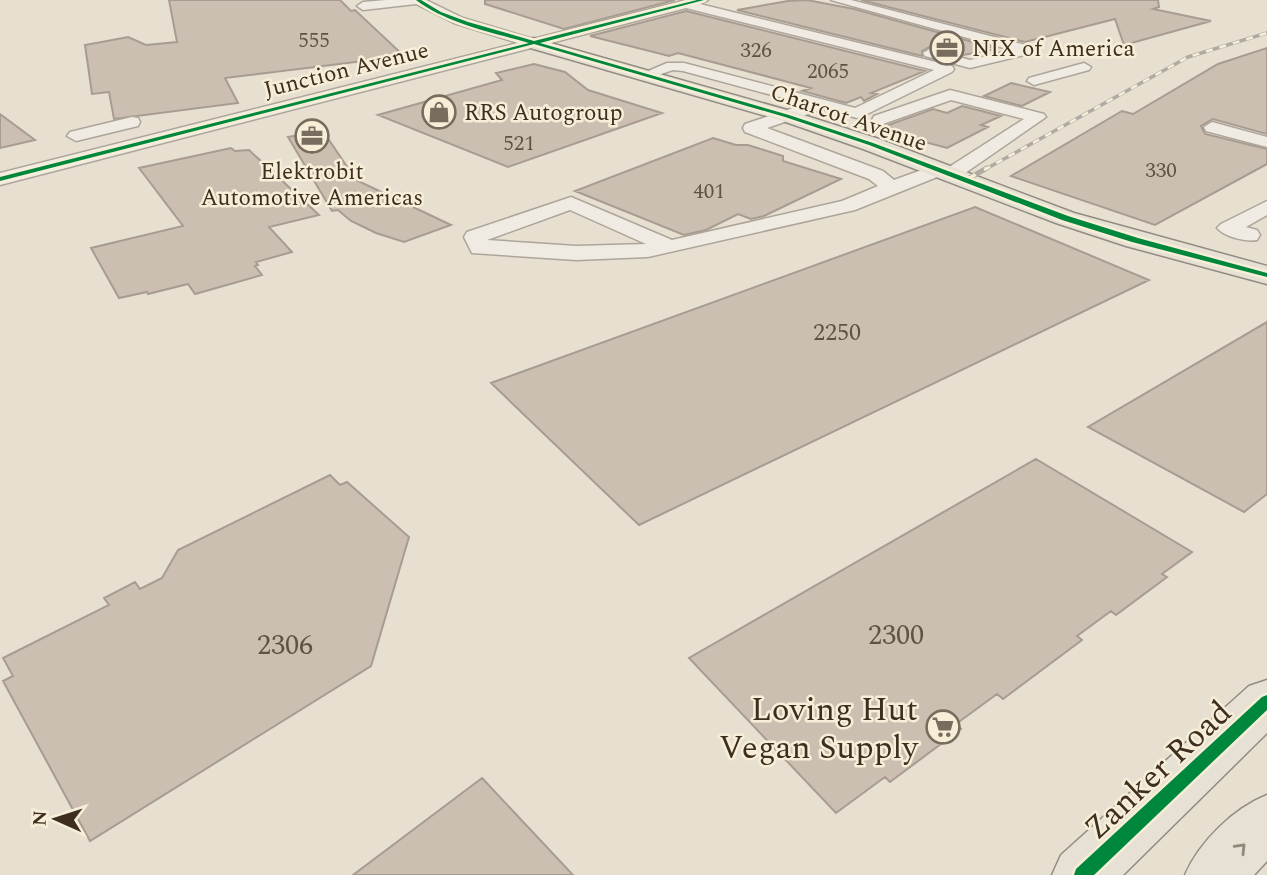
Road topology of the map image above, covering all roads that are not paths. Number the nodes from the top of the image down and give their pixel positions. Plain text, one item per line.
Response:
1 (418, 0) edge
2 (702, 0) edge
3 (725, 0) edge
4 (837, 0) edge
5 (686, 4) junction
6 (363, 6) dead end
7 (533, 43) junction
8 (1084, 67) dead end
9 (646, 75) junction
10 (1034, 80) dead end
11 (821, 104) junction
12 (787, 116) junction
13 (132, 122) dead end
14 (1212, 127) dead end
15 (843, 135) junction
16 (76, 136) dead end
17 (1267, 142) edge
18 (945, 172) junction
19 (0, 179) edge
20 (892, 187) junction
21 (1267, 207) edge
22 (533, 216) junction
23 (1258, 238) edge
24 (670, 247) junction
25 (609, 252) junction
26 (1220, 263) junction
27 (1267, 275) edge
28 (1267, 701) edge
29 (1267, 821) edge
30 (1082, 875) edge
31 (1215, 875) edge

1 - 6 street
1 - 7 street, Charcot Avenue
2 - 5 street, Junction Avenue
3 - 4 street
5 - 7 street, Junction Avenue
5 - 11 street
7 - 9 main road, Charcot Avenue
7 - 19 street, Junction Avenue
8 - 10 street
9 - 11 street
9 - 12 main road, Charcot Avenue
11 - 12 street
12 - 15 main road, Charcot Avenue
12 - 20 street
13 - 16 street
14 - 17 street
15 - 18 main road, Charcot Avenue
15 - 18 street
18 - 20 street
18 - 26 main road, Charcot Avenue
20 - 24 street
21 - 23 street
22 - 24 street
22 - 25 street
22 - 25 street
23 - 26 street
24 - 25 street
26 - 27 main road, Charcot Avenue
28 - 30 main road, Zanker Road
31 -> 29 main road

